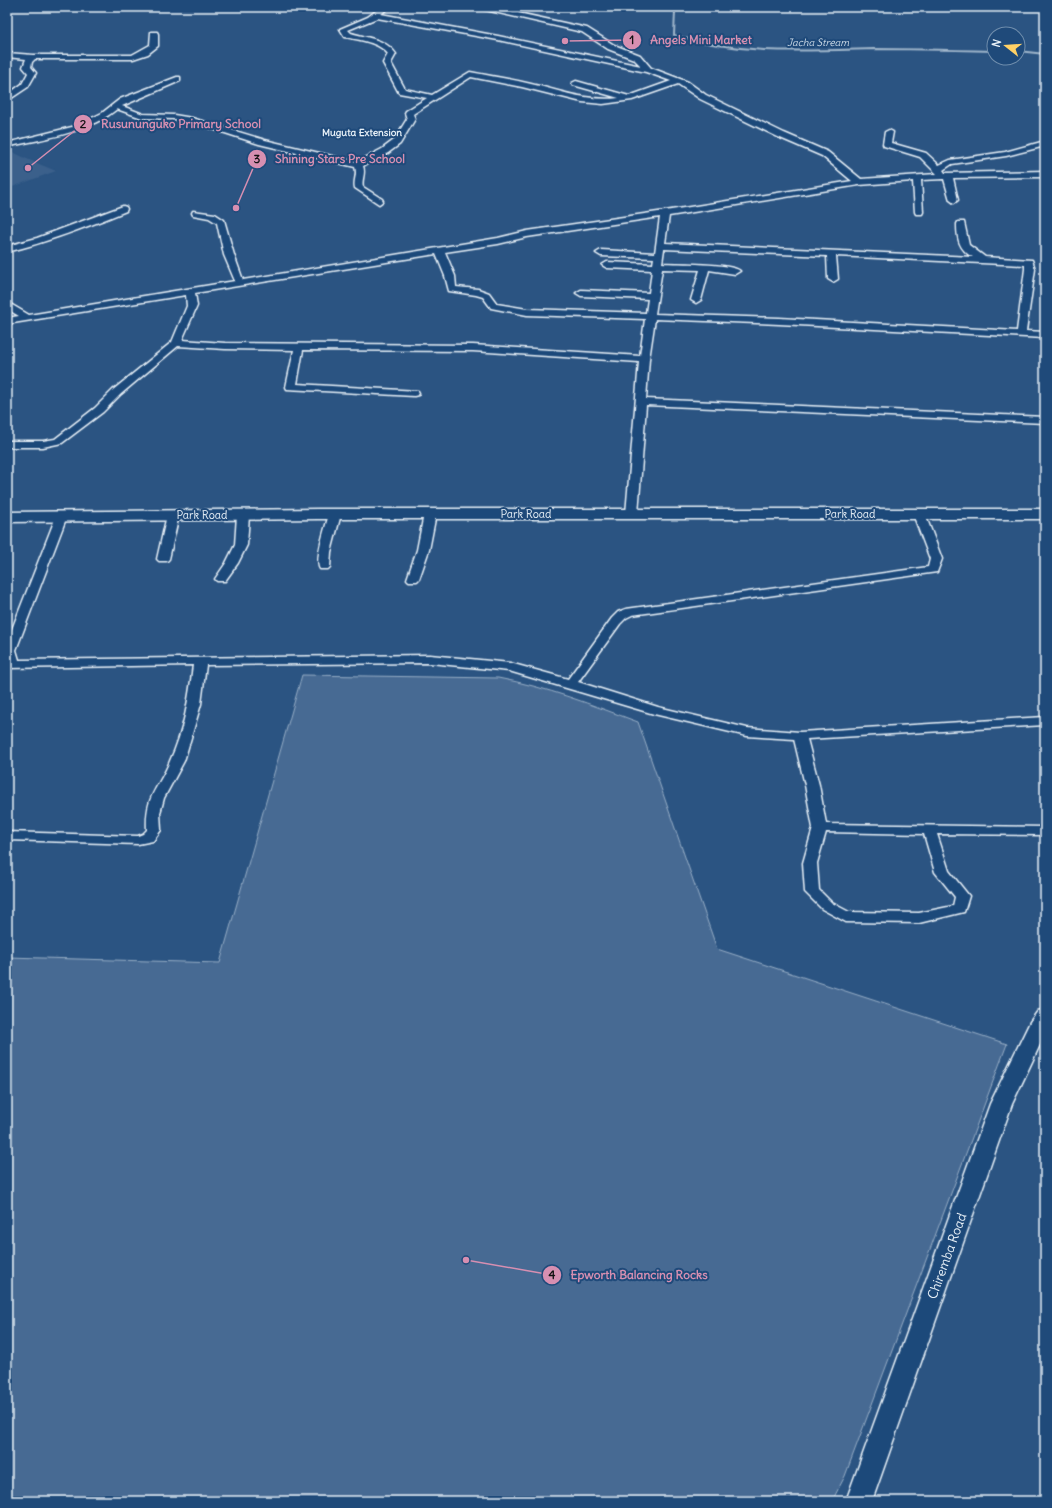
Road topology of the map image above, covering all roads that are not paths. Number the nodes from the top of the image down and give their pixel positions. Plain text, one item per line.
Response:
1 (385, 7) edge
2 (481, 7) edge
3 (378, 16) junction
4 (154, 34) dead end
5 (7, 55) edge
6 (33, 57) junction
7 (648, 70) junction
8 (177, 80) dead end
9 (678, 82) junction
10 (576, 83) dead end
11 (433, 97) junction
12 (629, 98) junction
13 (7, 100) edge
14 (116, 106) junction
15 (889, 132) dead end
16 (1045, 143) edge
17 (7, 145) edge
18 (358, 165) junction
19 (943, 174) junction
20 (1045, 174) edge
21 (917, 178) junction
22 (859, 182) junction
23 (954, 200) dead end
24 (379, 201) dead end
25 (123, 209) dead end
26 (919, 212) dead end
27 (196, 213) dead end
28 (664, 214) junction
29 (961, 224) dead end
30 (661, 246) junction
31 (7, 249) edge
32 (439, 250) junction
33 (601, 253) dead end
34 (832, 253) junction
35 (985, 259) junction
36 (658, 263) junction
37 (607, 265) dead end
38 (705, 267) junction
39 (735, 271) dead end
40 (833, 279) dead end
41 (240, 283) junction
42 (190, 291) junction
43 (581, 293) dead end
44 (653, 296) junction
45 (696, 300) dead end
46 (7, 305) edge
47 (28, 318) junction
48 (649, 318) junction
49 (7, 321) edge
50 (1021, 333) junction
51 (1045, 335) edge
52 (176, 343) junction
53 (299, 347) junction
54 (644, 359) junction
55 (414, 393) dead end
56 (641, 402) junction
57 (1045, 420) edge
58 (7, 444) edge
59 (335, 514) junction
60 (430, 514) junction
61 (632, 514) junction
62 (919, 514) junction
63 (1045, 514) edge
64 (242, 515) junction
65 (61, 516) junction
66 (173, 516) junction
67 (7, 517) edge
68 (163, 559) dead end
69 (324, 567) dead end
70 (221, 579) dead end
71 (413, 579) dead end
72 (200, 661) junction
73 (11, 664) edge
74 (571, 684) junction
75 (1045, 721) edge
76 (800, 736) junction
77 (820, 828) junction
78 (929, 829) junction
79 (1045, 831) edge
80 (7, 836) edge
81 (1045, 1016) edge
82 (859, 1501) edge

1 - 3 street
2 - 7 street
3 - 7 street
3 - 11 street
4 - 6 street
5 - 6 street
6 - 13 street
7 - 9 street
8 - 14 street
9 - 12 street
9 - 22 street
10 - 12 street
11 - 12 street
11 - 18 street
14 - 17 street
14 - 18 street
15 - 19 street
16 - 19 street
18 - 24 street
19 - 20 street
19 - 21 street
19 - 23 street
21 - 22 street
21 - 26 street
22 - 28 street
25 - 31 street
27 - 41 street
28 - 30 street
28 - 32 street
29 - 35 street
30 - 34 street
30 - 36 street
32 - 41 street
32 - 48 street
33 - 36 street
34 - 35 street
34 - 40 street
35 - 50 street
36 - 37 street
36 - 38 street
36 - 44 street
38 - 39 street
38 - 45 street
41 - 42 street
42 - 47 street
42 - 52 street
43 - 44 street
44 - 48 street
46 - 47 street
47 - 49 street
48 - 50 street
48 - 54 street
50 - 51 street
52 - 53 street
52 - 58 street
53 - 54 street
53 - 55 street
54 - 56 street
56 - 57 street
56 - 61 street
59 - 60 street, Park Road
59 - 64 street, Park Road
59 - 69 street
60 - 61 street, Park Road
60 - 71 street
61 - 62 street, Park Road
62 - 63 street, Park Road
62 - 74 street
64 - 66 street, Park Road
64 - 70 street
65 - 66 street, Park Road
65 - 67 street, Park Road
65 - 73 street
66 - 68 street
72 - 73 street
72 - 74 street
72 - 80 street
74 - 76 street
75 - 76 street
76 - 77 street
77 - 78 street
77 - 78 street
78 - 79 street
81 - 82 street, Chiremba Road

